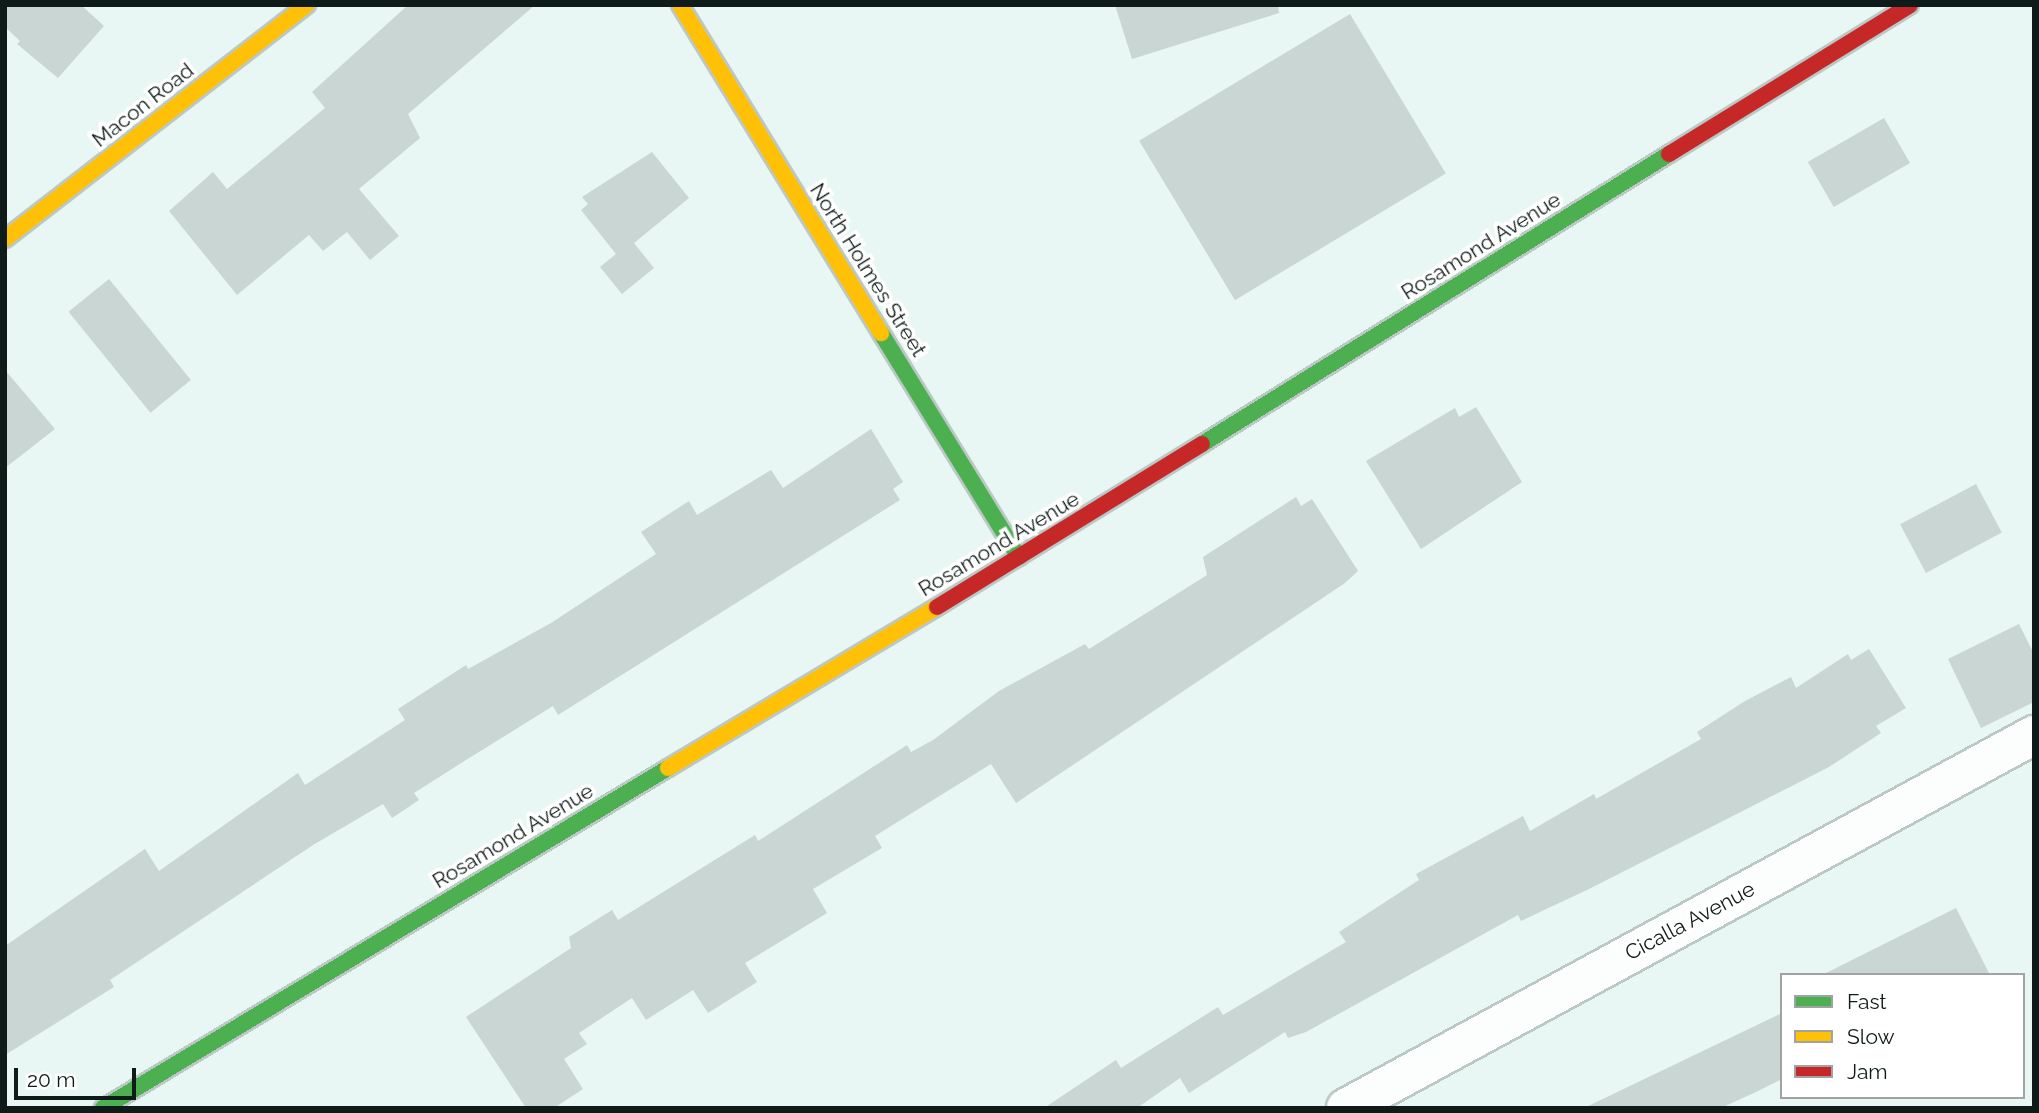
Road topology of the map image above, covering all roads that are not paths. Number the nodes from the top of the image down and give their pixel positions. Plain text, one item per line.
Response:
1 (306, 5) edge
2 (680, 5) edge
3 (1910, 5) edge
4 (5, 239) edge
5 (1019, 557) junction
6 (2034, 735) edge
7 (103, 1108) edge
8 (1346, 1108) edge

1 - 4 street, Macon Road
2 - 5 street, North Holmes Street
3 - 5 street, Rosamond Avenue
5 - 7 street, Rosamond Avenue
6 - 8 street, Cicalla Avenue

